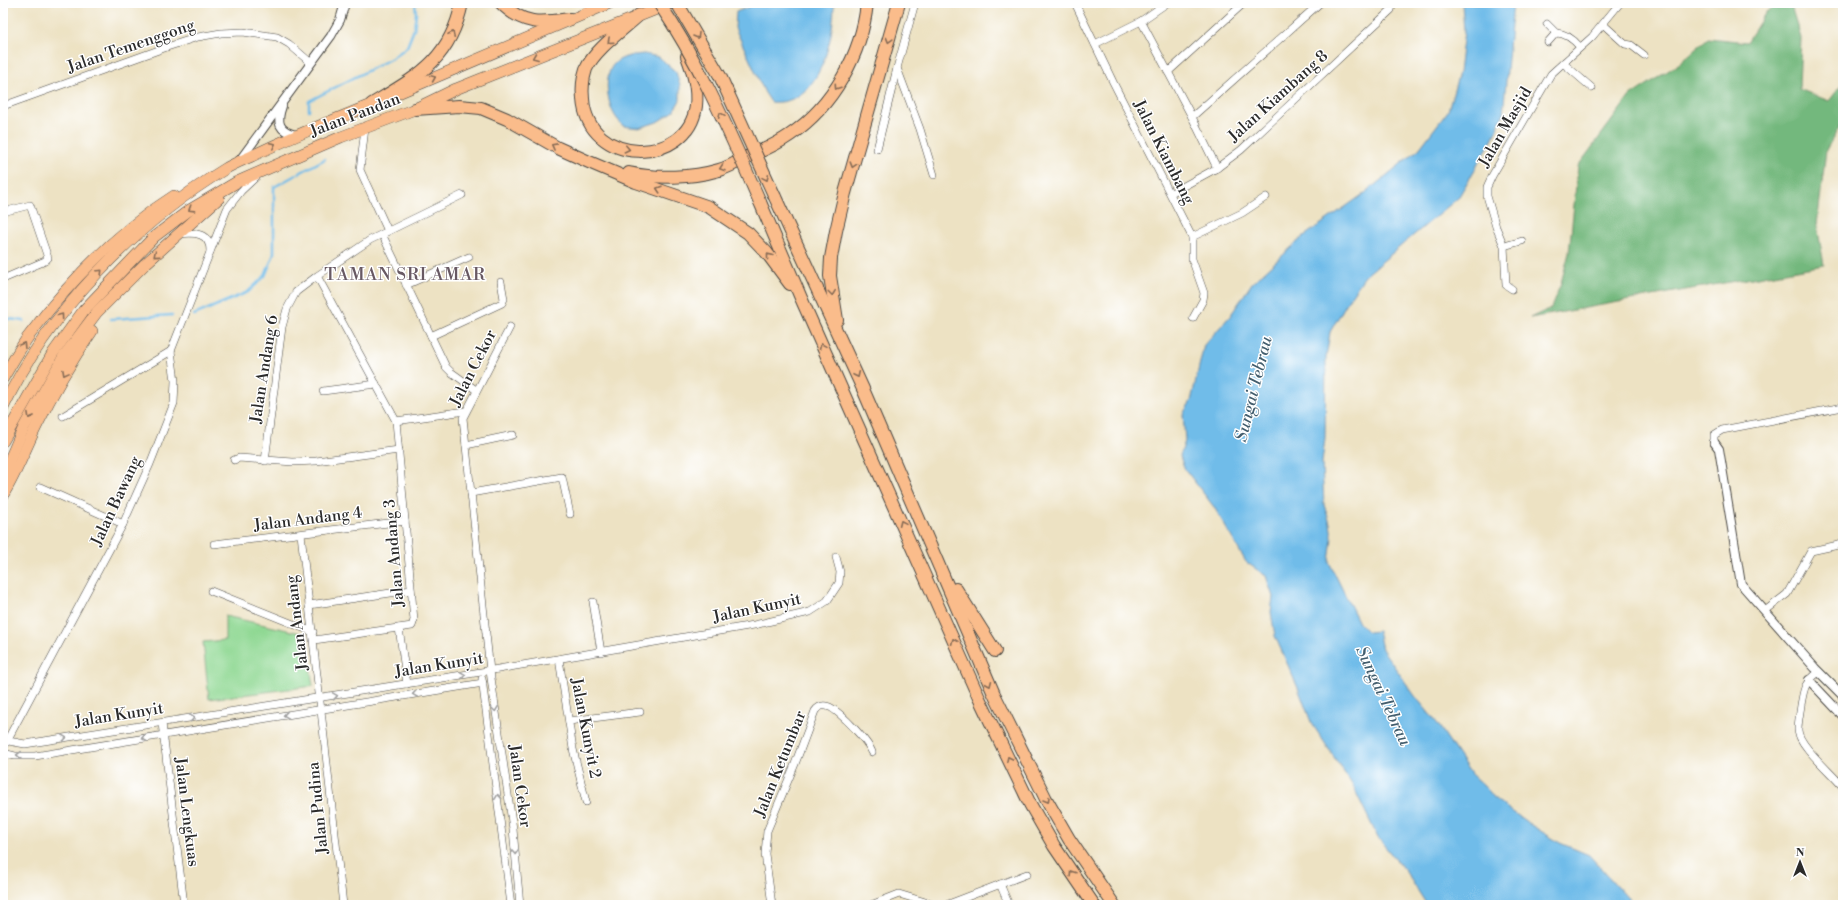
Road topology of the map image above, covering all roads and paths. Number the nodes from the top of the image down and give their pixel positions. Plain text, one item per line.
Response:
1 (345, 3) edge
2 (462, 3) edge
3 (501, 3) edge
4 (610, 3) edge
5 (659, 3) edge
6 (672, 3) edge
7 (677, 3) edge
8 (867, 3) edge
9 (899, 3) edge
10 (915, 3) edge
11 (1075, 3) edge
12 (1168, 3) edge
13 (1244, 3) edge
14 (1320, 3) edge
15 (1620, 3) edge
16 (1392, 4) edge
17 (639, 15) junction
18 (570, 19) junction
19 (1141, 21) junction
20 (1547, 24) dead end
21 (1604, 25) junction
22 (1556, 33) junction
23 (682, 39) junction
24 (1548, 42) dead end
25 (1095, 44) junction
26 (1580, 47) junction
27 (1644, 55) dead end
28 (311, 63) junction
29 (1563, 63) junction
30 (897, 68) junction
31 (1168, 72) junction
32 (1592, 88) dead end
33 (285, 98) junction
34 (372, 104) junction
35 (3, 106) edge
36 (415, 109) junction
37 (1192, 118) junction
38 (365, 128) junction
39 (296, 135) junction
40 (877, 149) dead end
41 (239, 162) junction
42 (589, 162) junction
43 (1217, 168) junction
44 (226, 169) junction
45 (262, 172) junction
46 (934, 175) dead end
47 (236, 182) junction
48 (1170, 193) junction
49 (462, 195) dead end
50 (1266, 197) dead end
51 (3, 212) edge
52 (385, 233) junction
53 (179, 234) junction
54 (1192, 237) junction
55 (1522, 241) dead end
56 (1504, 246) junction
57 (210, 253) junction
58 (469, 257) dead end
59 (317, 276) junction
60 (3, 278) edge
61 (501, 282) dead end
62 (406, 285) junction
63 (1512, 289) dead end
64 (117, 294) junction
65 (801, 298) junction
66 (1193, 318) dead end
67 (510, 327) dead end
68 (431, 336) junction
69 (840, 340) junction
70 (171, 351) junction
71 (3, 378) edge
72 (376, 384) junction
73 (476, 390) junction
74 (323, 391) dead end
75 (1843, 407) edge
76 (3, 408) edge
77 (466, 411) junction
78 (63, 416) dead end
79 (396, 421) junction
80 (513, 435) dead end
81 (3, 441) edge
82 (1714, 442) joint
83 (466, 445) junction
84 (399, 450) junction
85 (234, 460) dead end
86 (265, 461) junction
87 (3, 475) edge
88 (40, 487) dead end
89 (4, 493) edge
90 (471, 493) junction
91 (570, 514) dead end
92 (405, 521) junction
93 (123, 524) junction
94 (301, 534) junction
95 (214, 544) dead end
96 (1843, 544) edge
97 (936, 557) junction
98 (836, 558) dead end
99 (411, 590) junction
100 (211, 591) dead end
101 (593, 602) dead end
102 (309, 605) junction
103 (1765, 611) junction
104 (399, 628) junction
105 (313, 636) junction
106 (995, 651) dead end
107 (601, 652) junction
108 (559, 659) junction
109 (490, 671) junction
110 (482, 672) junction
111 (1819, 672) junction
112 (1809, 680) junction
113 (483, 683) junction
114 (407, 684) junction
115 (467, 685) junction
116 (1843, 696) edge
117 (320, 698) junction
118 (485, 699) junction
119 (322, 709) junction
120 (640, 712) dead end
121 (1843, 716) edge
122 (569, 721) junction
123 (162, 723) junction
124 (163, 735) junction
125 (4, 743) edge
126 (872, 752) dead end
127 (3, 753) edge
128 (1843, 787) edge
129 (586, 802) dead end
130 (1027, 874) dead end
131 (1000, 884) junction
132 (184, 905) edge
133 (343, 905) edge
134 (511, 905) edge
135 (520, 905) edge
136 (772, 905) edge
137 (871, 905) edge
138 (935, 905) edge
139 (946, 905) edge
140 (1009, 905) edge
141 (1094, 905) edge
142 (1114, 905) edge

1 - 28 street
34 -> 2 highway
3 - 18 highway
4 - 18 highway, Jalan Pandan
5 - 23 highway, bridge
6 - 17 highway, Jalan Pandan
7 -> 69 highway, bridge
8 -> 42 highway
9 -> 69 highway
10 - 30 street
11 - 25 street, Jalan Kiambang
12 - 19 street
13 - 31 street
14 - 37 street
15 - 21 street, Jalan Masjid
16 - 43 street, Jalan Kiambang 8
17 -> 23 highway, bridge
17 -> 36 highway, Jalan Pandan
34 -> 18 highway, Jalan Pandan
19 - 25 street
19 - 31 street
20 - 22 street
21 - 26 street, Jalan Masjid
21 - 27 street
22 - 24 street
22 - 26 street
65 -> 23 highway, bridge
25 - 48 street, Jalan Kiambang
26 - 29 street, Jalan Masjid
28 - 33 street
28 - 35 street, Jalan Temenggong
29 - 32 street
29 - 56 street, Jalan Masjid
30 - 40 street
30 - 46 street
31 - 37 street
33 - 39 street
33 - 41 street
34 - 39 highway, Jalan Pandan
36 - 38 highway, Jalan Pandan
42 -> 36 highway
37 - 43 street
38 - 45 highway, Jalan Pandan
38 - 52 street
41 -> 39 highway, Jalan Pandan
41 - 44 highway, Jalan Pandan
65 -> 42 highway
43 - 48 street, Jalan Kiambang 8
71 -> 44 highway
76 -> 44 highway, Jalan Pandan
45 - 47 highway, Jalan Pandan
45 - 57 street, Jalan Bawang
47 - 53 highway
47 -> 81 highway, Jalan Pandan
48 - 54 street, Jalan Kiambang
49 - 52 street, Jalan Andang 6
50 - 54 street
51 - 60 street
52 - 59 street, Jalan Andang 6
52 - 62 street
53 - 57 street
53 -> 64 highway
54 - 66 street
55 - 56 street
56 - 63 street, Jalan Masjid
57 - 70 street, Jalan Bawang
58 - 62 street
59 - 72 street, Jalan Andang 3
59 - 86 street, Jalan Andang 6
61 - 68 street
62 - 68 street
64 -> 87 highway
64 -> 89 highway
141 -> 65 highway
67 - 73 street, Jalan Cekor
68 - 73 street
69 -> 97 highway
70 - 78 street
70 - 93 street, Jalan Bawang
72 - 74 street
72 - 79 street, Jalan Andang 3
73 - 77 street, Jalan Cekor
75 - 82 street
77 - 79 street
77 - 83 street, Jalan Cekor
79 - 84 street, Jalan Andang 3
80 - 83 street
82 - 103 street
83 - 90 street, Jalan Cekor
84 - 86 street
84 - 92 street, Jalan Andang 3
85 - 86 street
88 - 93 street
90 - 91 street
90 - 109 street, Jalan Cekor
92 - 94 street, Jalan Andang 4
92 - 99 street, Jalan Andang 3
93 - 125 street, Jalan Bawang
94 - 95 street, Jalan Andang 4
94 - 102 street, Jalan Andang
96 - 103 street
97 - 106 highway
97 -> 142 highway
98 - 107 street, Jalan Kunyit
99 - 102 street
99 - 104 street, Jalan Andang 3
100 - 105 street
101 - 107 street
102 - 105 street, Jalan Andang
103 - 111 street
104 - 105 street, Jalan Andang 3
104 - 114 street
105 - 117 street, Jalan Andang
107 - 108 street, Jalan Kunyit
108 - 109 street, Jalan Kunyit
108 - 122 street, Jalan Kunyit 2
109 - 110 street, Jalan Kunyit
109 - 113 street
109 -> 135 street, Jalan Cekor
110 - 113 street, Jalan Cekor
114 -> 110 street, Jalan Kunyit
111 - 112 street
111 - 116 street
112 - 121 street
112 - 128 street
113 - 115 street, Jalan Kunyit
113 - 118 street, Jalan Cekor
117 -> 114 street, Jalan Kunyit
115 - 118 street
115 -> 119 street, Jalan Kunyit
117 - 119 street, Jalan Andang
123 -> 117 street, Jalan Kunyit
134 -> 118 street, Jalan Cekor
119 -> 124 street, Jalan Kunyit
119 - 133 street, Jalan Pudina
120 - 122 street
122 - 129 street, Jalan Kunyit 2
123 - 124 street, Jalan Lengkuas
125 -> 123 street, Jalan Kunyit
124 -> 127 street, Jalan Kunyit
124 - 132 street, Jalan Lengkuas
126 - 136 street, Jalan Ketumbar
130 - 131 street
131 - 139 street
131 - 140 street
137 - 138 street

